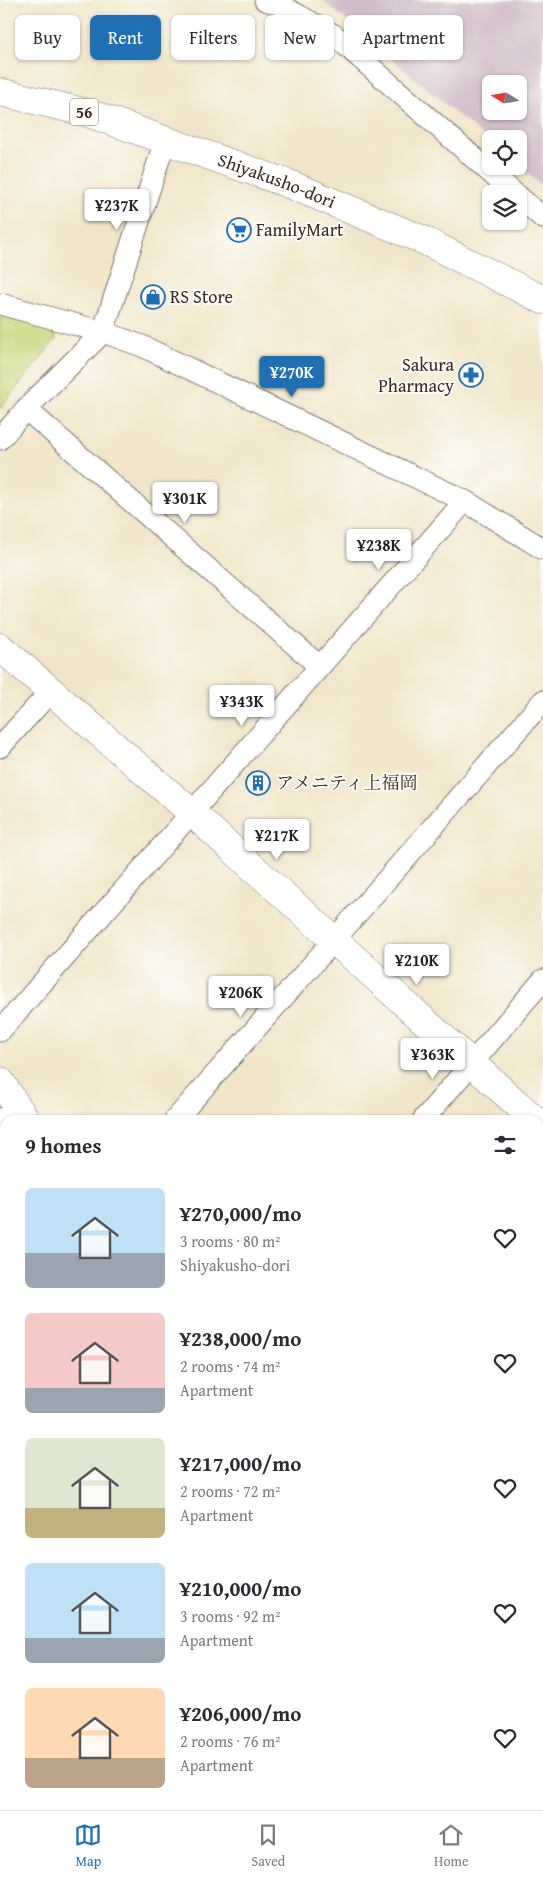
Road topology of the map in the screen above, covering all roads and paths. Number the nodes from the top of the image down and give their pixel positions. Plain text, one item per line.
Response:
1 (275, 1) edge
2 (0, 92) edge
3 (165, 141) junction
4 (505, 185) edge
5 (527, 204) edge
6 (543, 218) edge
7 (543, 300) edge
8 (0, 304) edge
9 (103, 332) junction
10 (26, 409) junction
11 (0, 439) edge
12 (465, 501) junction
13 (543, 549) edge
14 (0, 647) edge
15 (320, 666) junction
16 (50, 692) junction
17 (543, 701) edge
18 (0, 748) edge
19 (192, 813) junction
20 (334, 940) junction
21 (543, 980) edge
22 (0, 1031) edge
23 (471, 1063) junction
24 (0, 1081) edge
25 (15, 1115) edge
26 (179, 1115) edge
27 (427, 1115) edge
28 (529, 1115) edge

1 - 4 street
2 - 3 street, Shiyakusho-dori / 56
3 - 7 street, Shiyakusho-dori / 56
3 - 9 street
5 - 6 street
8 - 9 street
9 - 10 street
9 - 12 street
10 - 11 street
10 - 15 street
12 - 13 street
12 - 15 street
14 - 16 street
15 - 19 street
16 - 18 street
16 - 19 street
17 - 20 street
19 - 20 street
19 - 22 street
20 - 23 street
20 - 26 street
21 - 23 street
23 - 27 street
23 - 28 street
24 - 25 street

